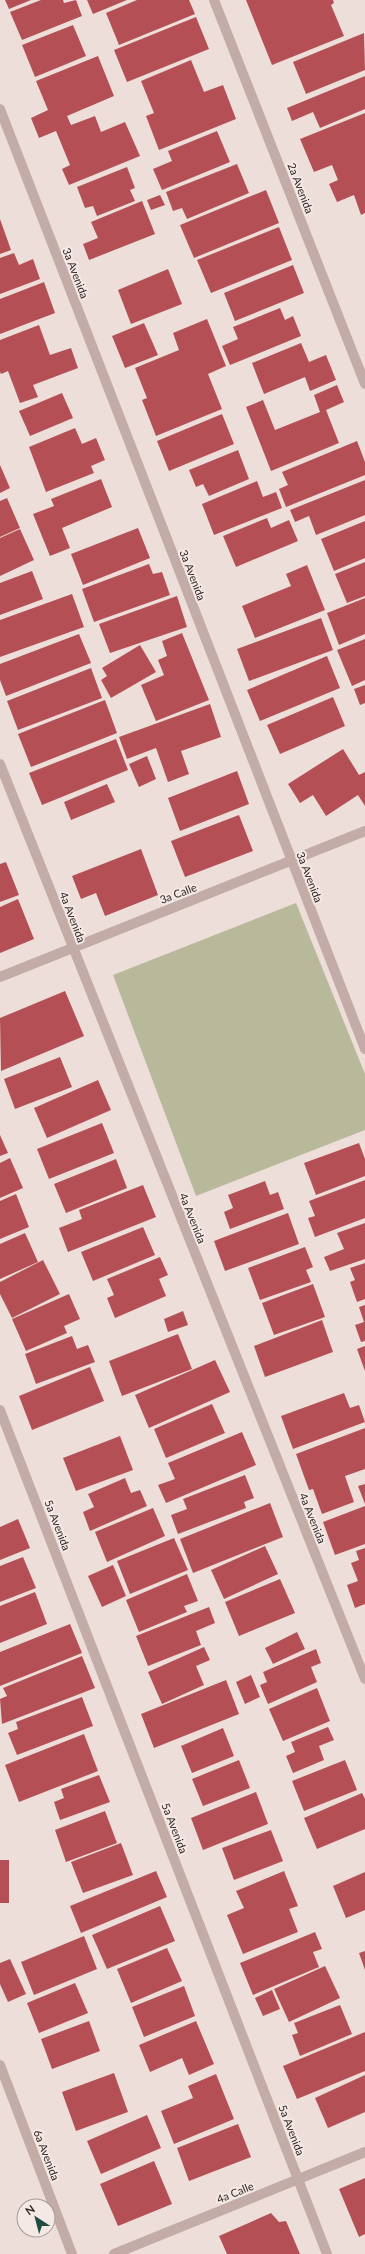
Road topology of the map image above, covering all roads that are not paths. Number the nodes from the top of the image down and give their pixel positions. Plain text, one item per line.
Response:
1 (214, 0) edge
2 (0, 109) edge
3 (365, 384) edge
4 (0, 764) edge
5 (365, 831) edge
6 (292, 862) junction
7 (72, 948) junction
8 (0, 977) edge
9 (365, 1049) edge
10 (0, 1410) edge
11 (365, 1679) edge
12 (0, 2065) edge
13 (365, 2152) edge
14 (298, 2179) junction
15 (72, 2254) edge
16 (114, 2254) edge
17 (327, 2254) edge

1 - 3 street, 2a Avenida
2 - 6 street, 3a Avenida
4 - 7 street, 4a Avenida
5 - 6 street, 3a Calle
6 - 7 street, 3a Calle
6 - 9 street, 3a Avenida
7 - 8 street, 3a Calle
7 - 11 street, 4a Avenida
10 - 14 street, 5a Avenida
12 - 15 street, 6a Avenida
13 - 14 street, 4a Calle
14 - 16 street, 4a Calle
14 - 17 street, 5a Avenida

